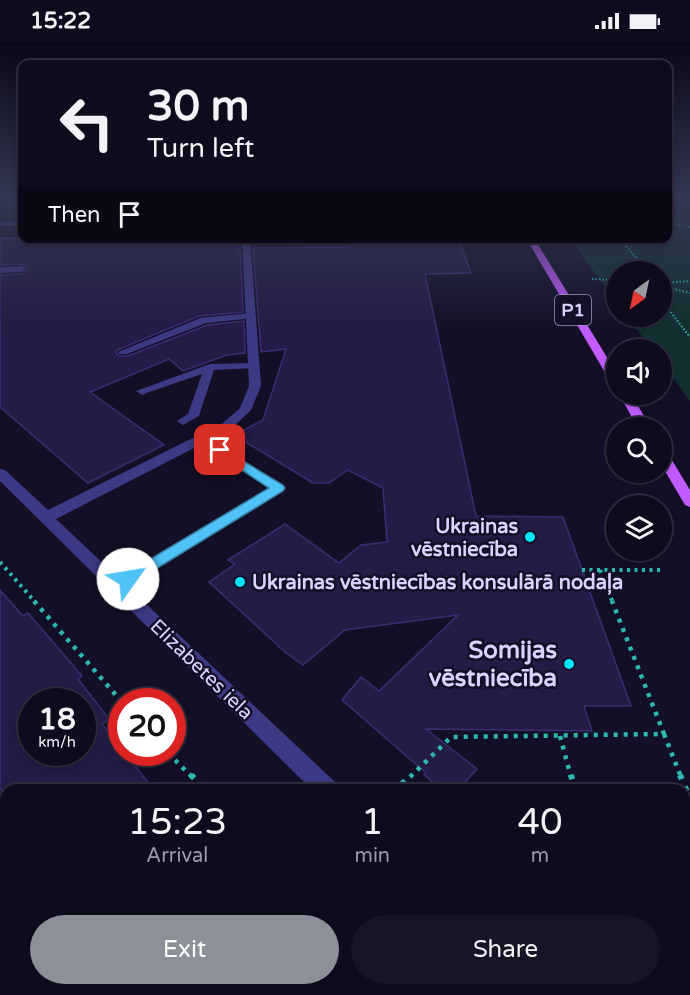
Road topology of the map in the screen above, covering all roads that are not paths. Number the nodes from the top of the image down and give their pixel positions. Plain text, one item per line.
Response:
1 (246, 243) edge
2 (533, 243) edge
3 (22, 269) dead end
4 (0, 270) edge
5 (251, 316) junction
6 (123, 352) dead end
7 (606, 364) edge
8 (254, 366) junction
9 (210, 367) junction
10 (142, 391) dead end
11 (183, 421) dead end
12 (220, 450) dead end
13 (672, 472) edge
14 (0, 473) edge
15 (690, 502) edge
16 (45, 518) junction
17 (117, 586) junction
18 (321, 784) edge

1 - 5 street
2 - 7 main road, P1
3 - 4 street
5 - 6 street
5 - 8 street
8 - 9 street
8 - 16 street
9 - 10 street
9 - 11 street
12 - 17 street
13 - 15 main road
14 - 16 street, Elizabetes iela
16 - 17 street, Elizabetes iela
17 - 18 street, Elizabetes iela

